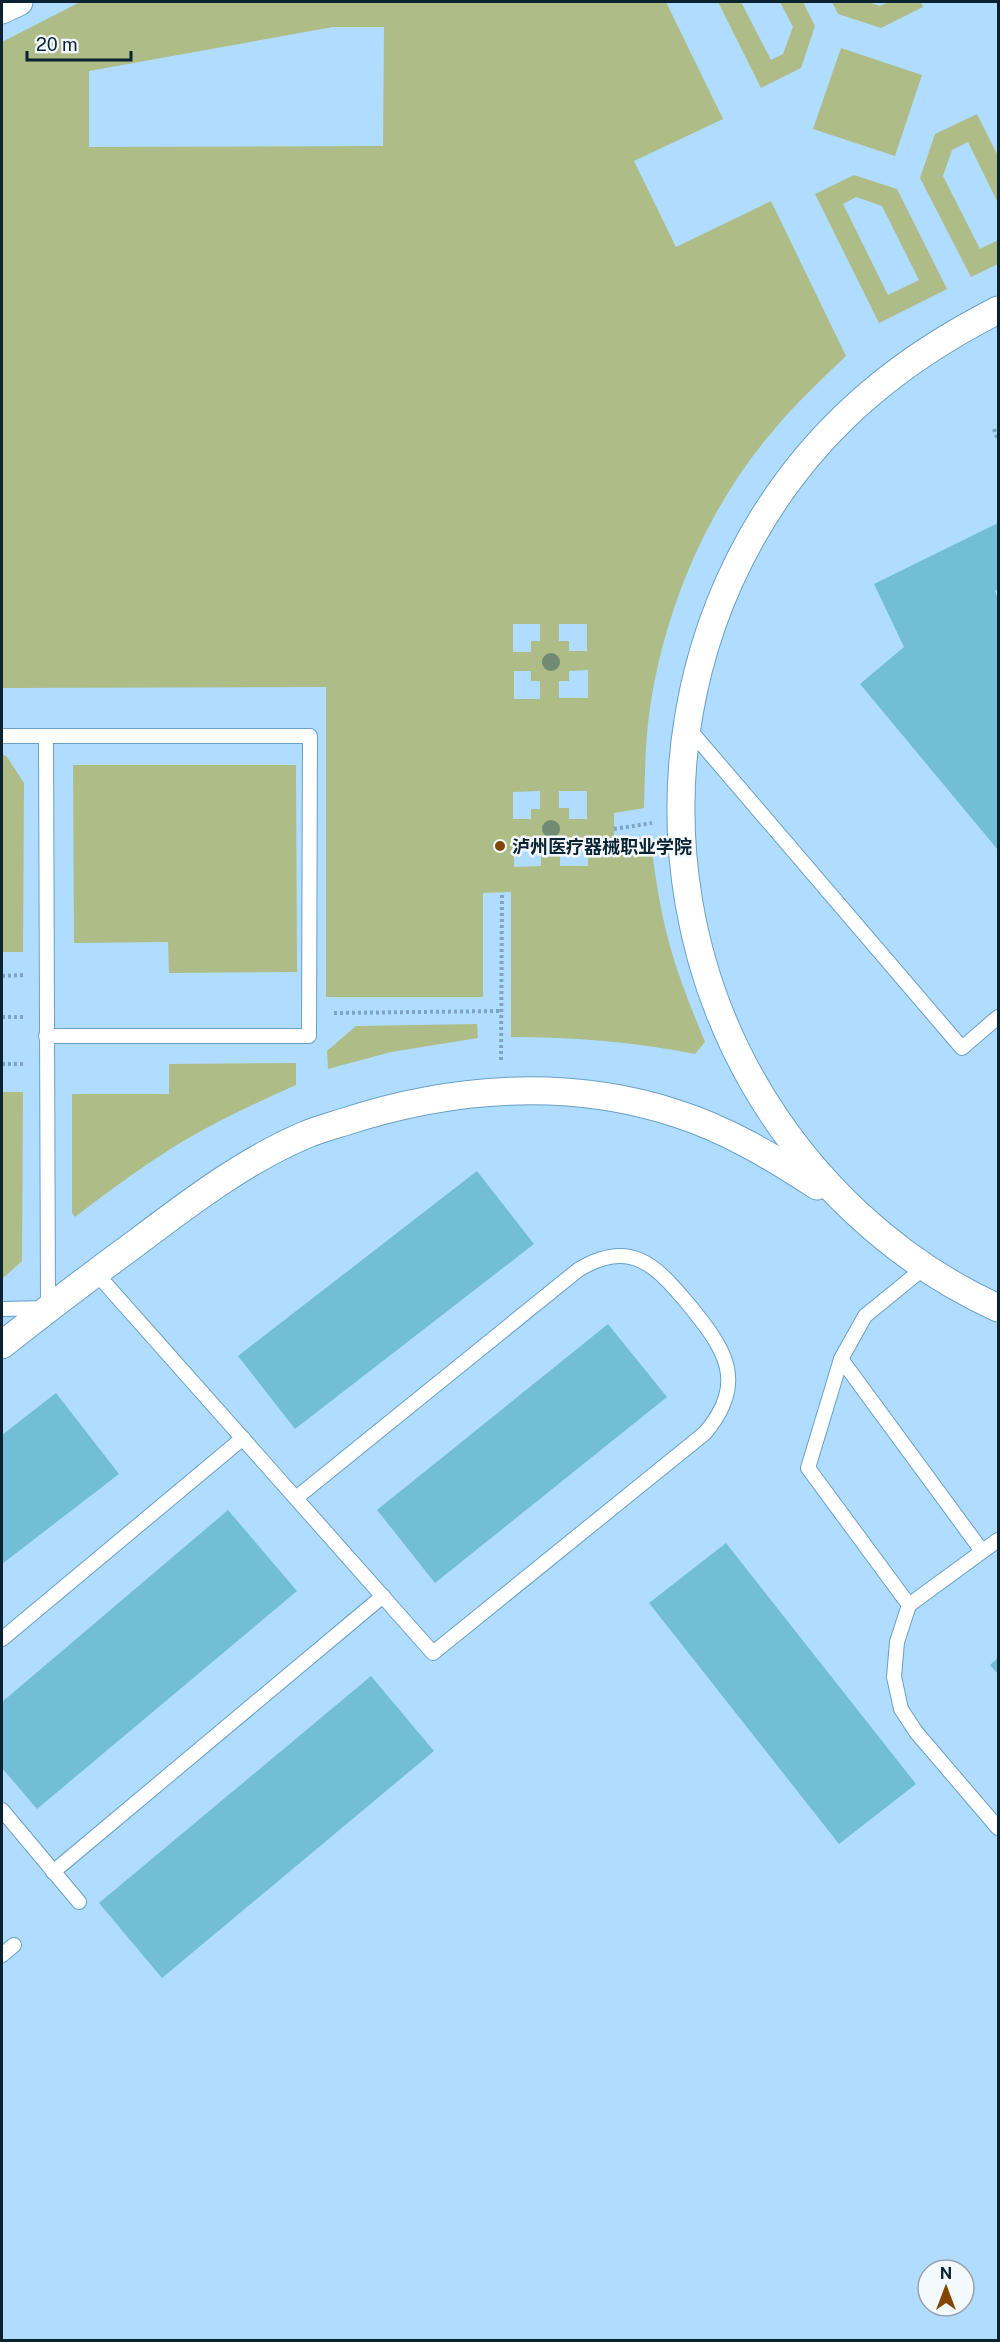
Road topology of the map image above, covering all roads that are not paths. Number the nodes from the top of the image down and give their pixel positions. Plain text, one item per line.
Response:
1 (19, 2) edge
2 (2, 10) edge
3 (999, 310) edge
4 (686, 725) junction
5 (2, 736) edge
6 (46, 736) junction
7 (999, 1017) edge
8 (46, 1036) junction
9 (879, 1233) junction
10 (925, 1268) junction
11 (96, 1273) junction
12 (48, 1308) junction
13 (999, 1308) edge
14 (2, 1309) edge
15 (2, 1345) edge
16 (841, 1359) junction
17 (243, 1438) junction
18 (296, 1498) junction
19 (999, 1540) edge
20 (982, 1551) junction
21 (383, 1596) junction
22 (909, 1605) junction
23 (2, 1639) edge
24 (2, 1810) edge
25 (999, 1828) edge
26 (53, 1872) junction
27 (79, 1902) dead end
28 (14, 1946) dead end
29 (2, 1955) edge

1 - 2 street
3 - 4 street
4 - 7 lane
4 - 9 street
5 - 6 lane
6 - 8 lane
6 - 8 lane
8 - 12 lane
9 - 10 street
9 - 11 street
10 - 13 street
10 - 16 lane
11 - 12 street
11 - 17 lane
12 - 14 lane
12 - 15 street
16 - 20 lane
16 - 22 lane
17 - 18 lane
17 - 23 lane
18 - 21 lane
18 - 21 lane
19 - 20 lane
20 - 22 lane
21 - 26 lane
22 - 25 lane
24 - 26 lane
26 - 27 lane
28 - 29 lane

